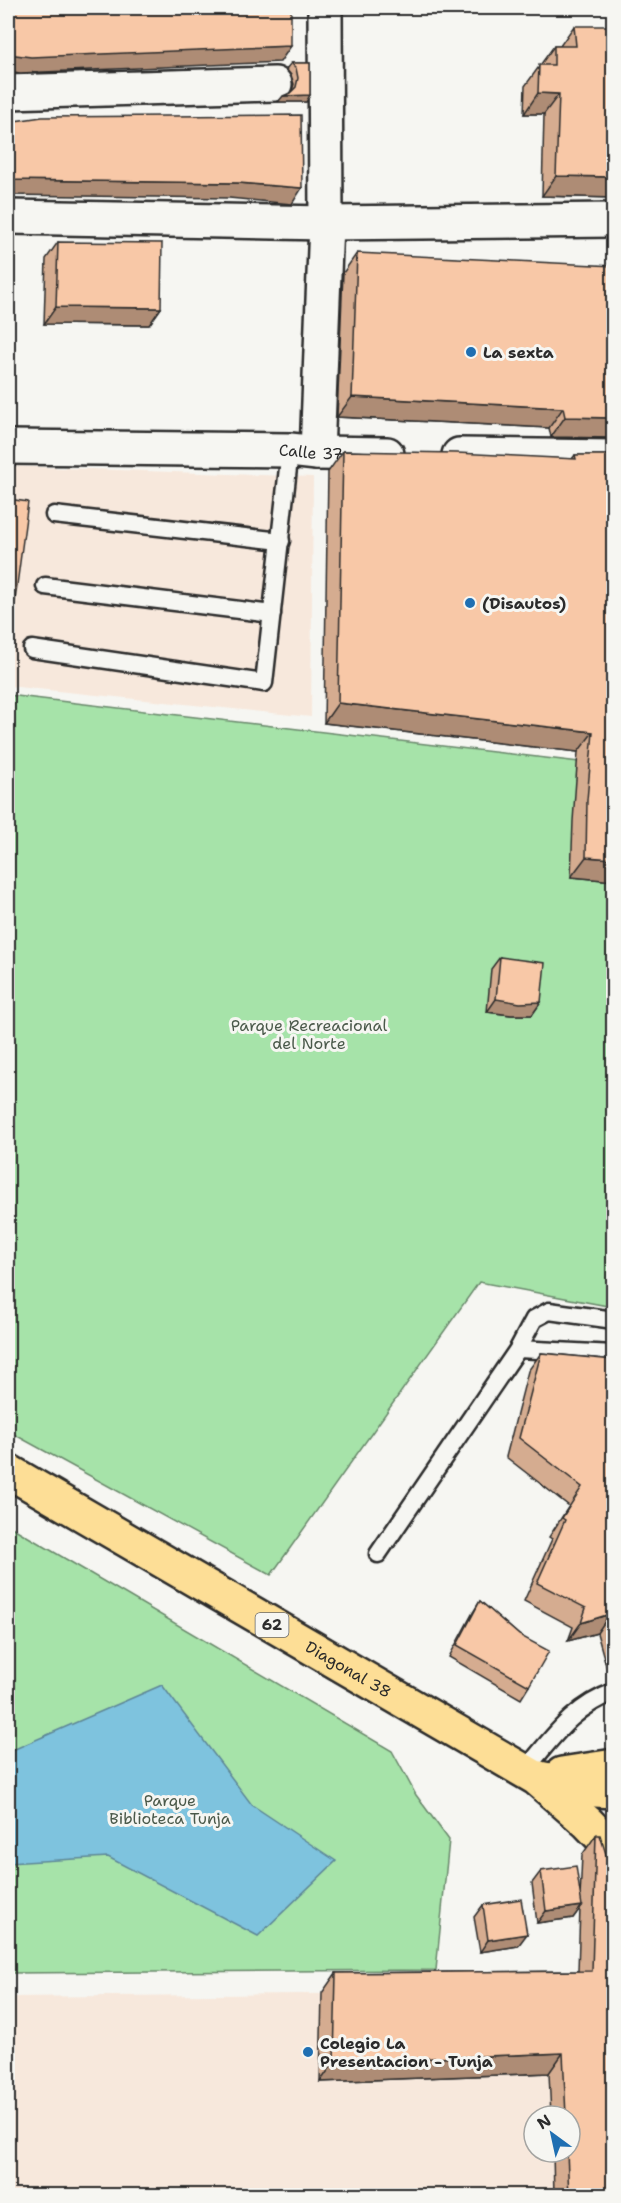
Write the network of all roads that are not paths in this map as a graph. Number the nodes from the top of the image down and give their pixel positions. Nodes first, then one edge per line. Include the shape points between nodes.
1 (325, 8) edge
2 (302, 83) junction
3 (8, 92) edge
4 (8, 217) edge
5 (614, 220) edge
6 (326, 223) junction
7 (8, 447) edge
8 (303, 451) junction
9 (614, 457) edge
10 (54, 515) dead end
11 (281, 541) junction
12 (45, 586) dead end
13 (272, 614) junction
14 (32, 650) dead end
15 (614, 1320) edge
16 (518, 1348) junction
17 (614, 1354) edge
18 (8, 1471) edge
19 (378, 1554) dead end
20 (614, 1692) edge
21 (614, 1766) edge
22 (530, 1774) junction
23 (614, 1791) edge
24 (614, 1850) edge

1 - 2 street
2 - 3 street
2 - 6 street
4 - 6 street
5 - 6 street
6 - 8 street
7 - 8 street, Calle 37
8 - 9 street, Calle 37
8 - 11 lane
10 - 11 lane
11 - 13 lane
12 - 13 lane
13 - 14 lane via 264,683
15 - 16 lane via 549,1311 534,1319
16 - 17 lane
16 - 19 lane
18 - 22 main road, Diagonal 38 / 62
20 - 22 lane via 594,1699 570,1718
21 - 22 main road
22 - 23 main road, Diagonal 38 / 62
22 - 24 main road, Diagonal 38 / 62

